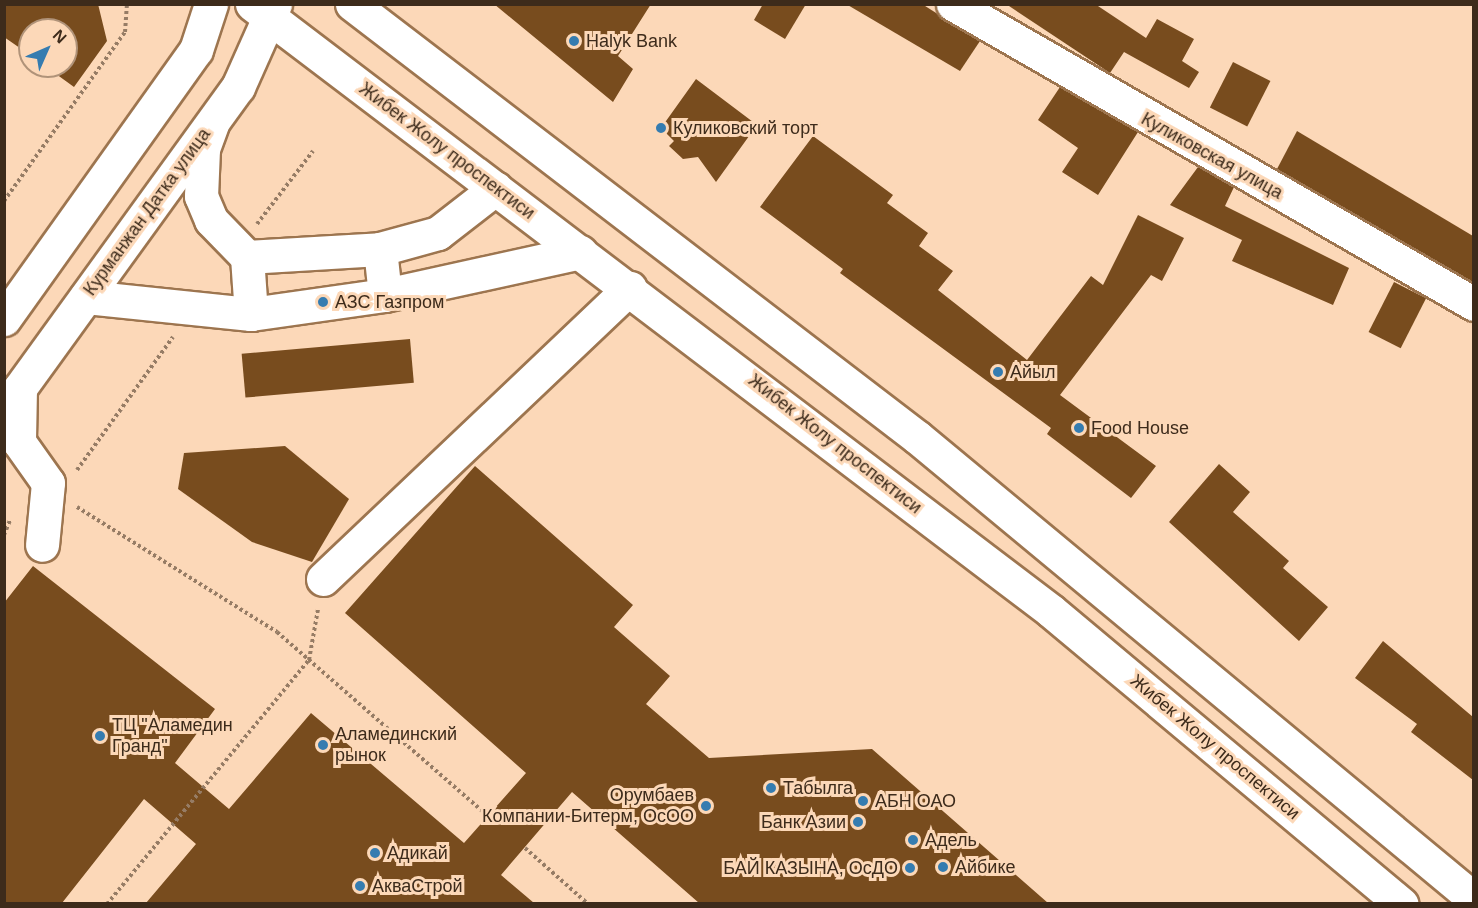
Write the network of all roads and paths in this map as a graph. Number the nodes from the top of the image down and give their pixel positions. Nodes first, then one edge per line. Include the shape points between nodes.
1 (127, 4) edge
2 (211, 4) edge
3 (352, 4) edge
4 (953, 4) edge
5 (265, 8) edge
6 (212, 122) junction
7 (313, 151) dead end
8 (496, 188) junction
9 (4, 201) edge
10 (380, 249) junction
11 (580, 252) junction
12 (243, 253) junction
13 (630, 288) junction
14 (385, 295) junction
15 (86, 297) junction
16 (1473, 304) edge
17 (251, 314) junction
18 (4, 319) edge
19 (176, 333) dead end
20 (12, 399) edge
21 (74, 475) dead end
22 (68, 502) dead end
23 (42, 545) dead end
24 (323, 579) joint
25 (309, 660) junction
26 (488, 816) dead end
27 (525, 848) dead end
28 (1473, 899) edge
29 (106, 903) edge
30 (588, 903) edge
31 (1402, 903) edge

1 - 9 path via 125,32
2 - 18 main road via 196,50
3 - 28 main road via 917,437
4 - 16 main road, Куликовская улица
5 - 6 main road, Курманжан Датка улица via 238,87
5 - 8 main road, Жибек Жолу проспектиси
6 - 12 main road via 203,149 201,196 211,220
6 - 15 main road, Курманжан Датка улица
7 - 12 path
8 - 10 main road via 438,233
8 - 11 main road, Жибек Жолу проспектиси
10 - 12 main road
10 - 14 main road
11 - 13 main road, Жибек Жолу проспектиси
11 - 14 main road
12 - 17 main road
13 - 24 main road
13 - 31 main road, Жибек Жолу проспектиси via 1051,611
14 - 17 main road
15 - 17 main road
15 - 20 main road, Курманжан Датка улица
19 - 21 path
20 - 23 main road via 20,441 48,483
22 - 25 path via 277,632
24 - 25 path
25 - 26 path
25 - 29 path
27 - 30 path

